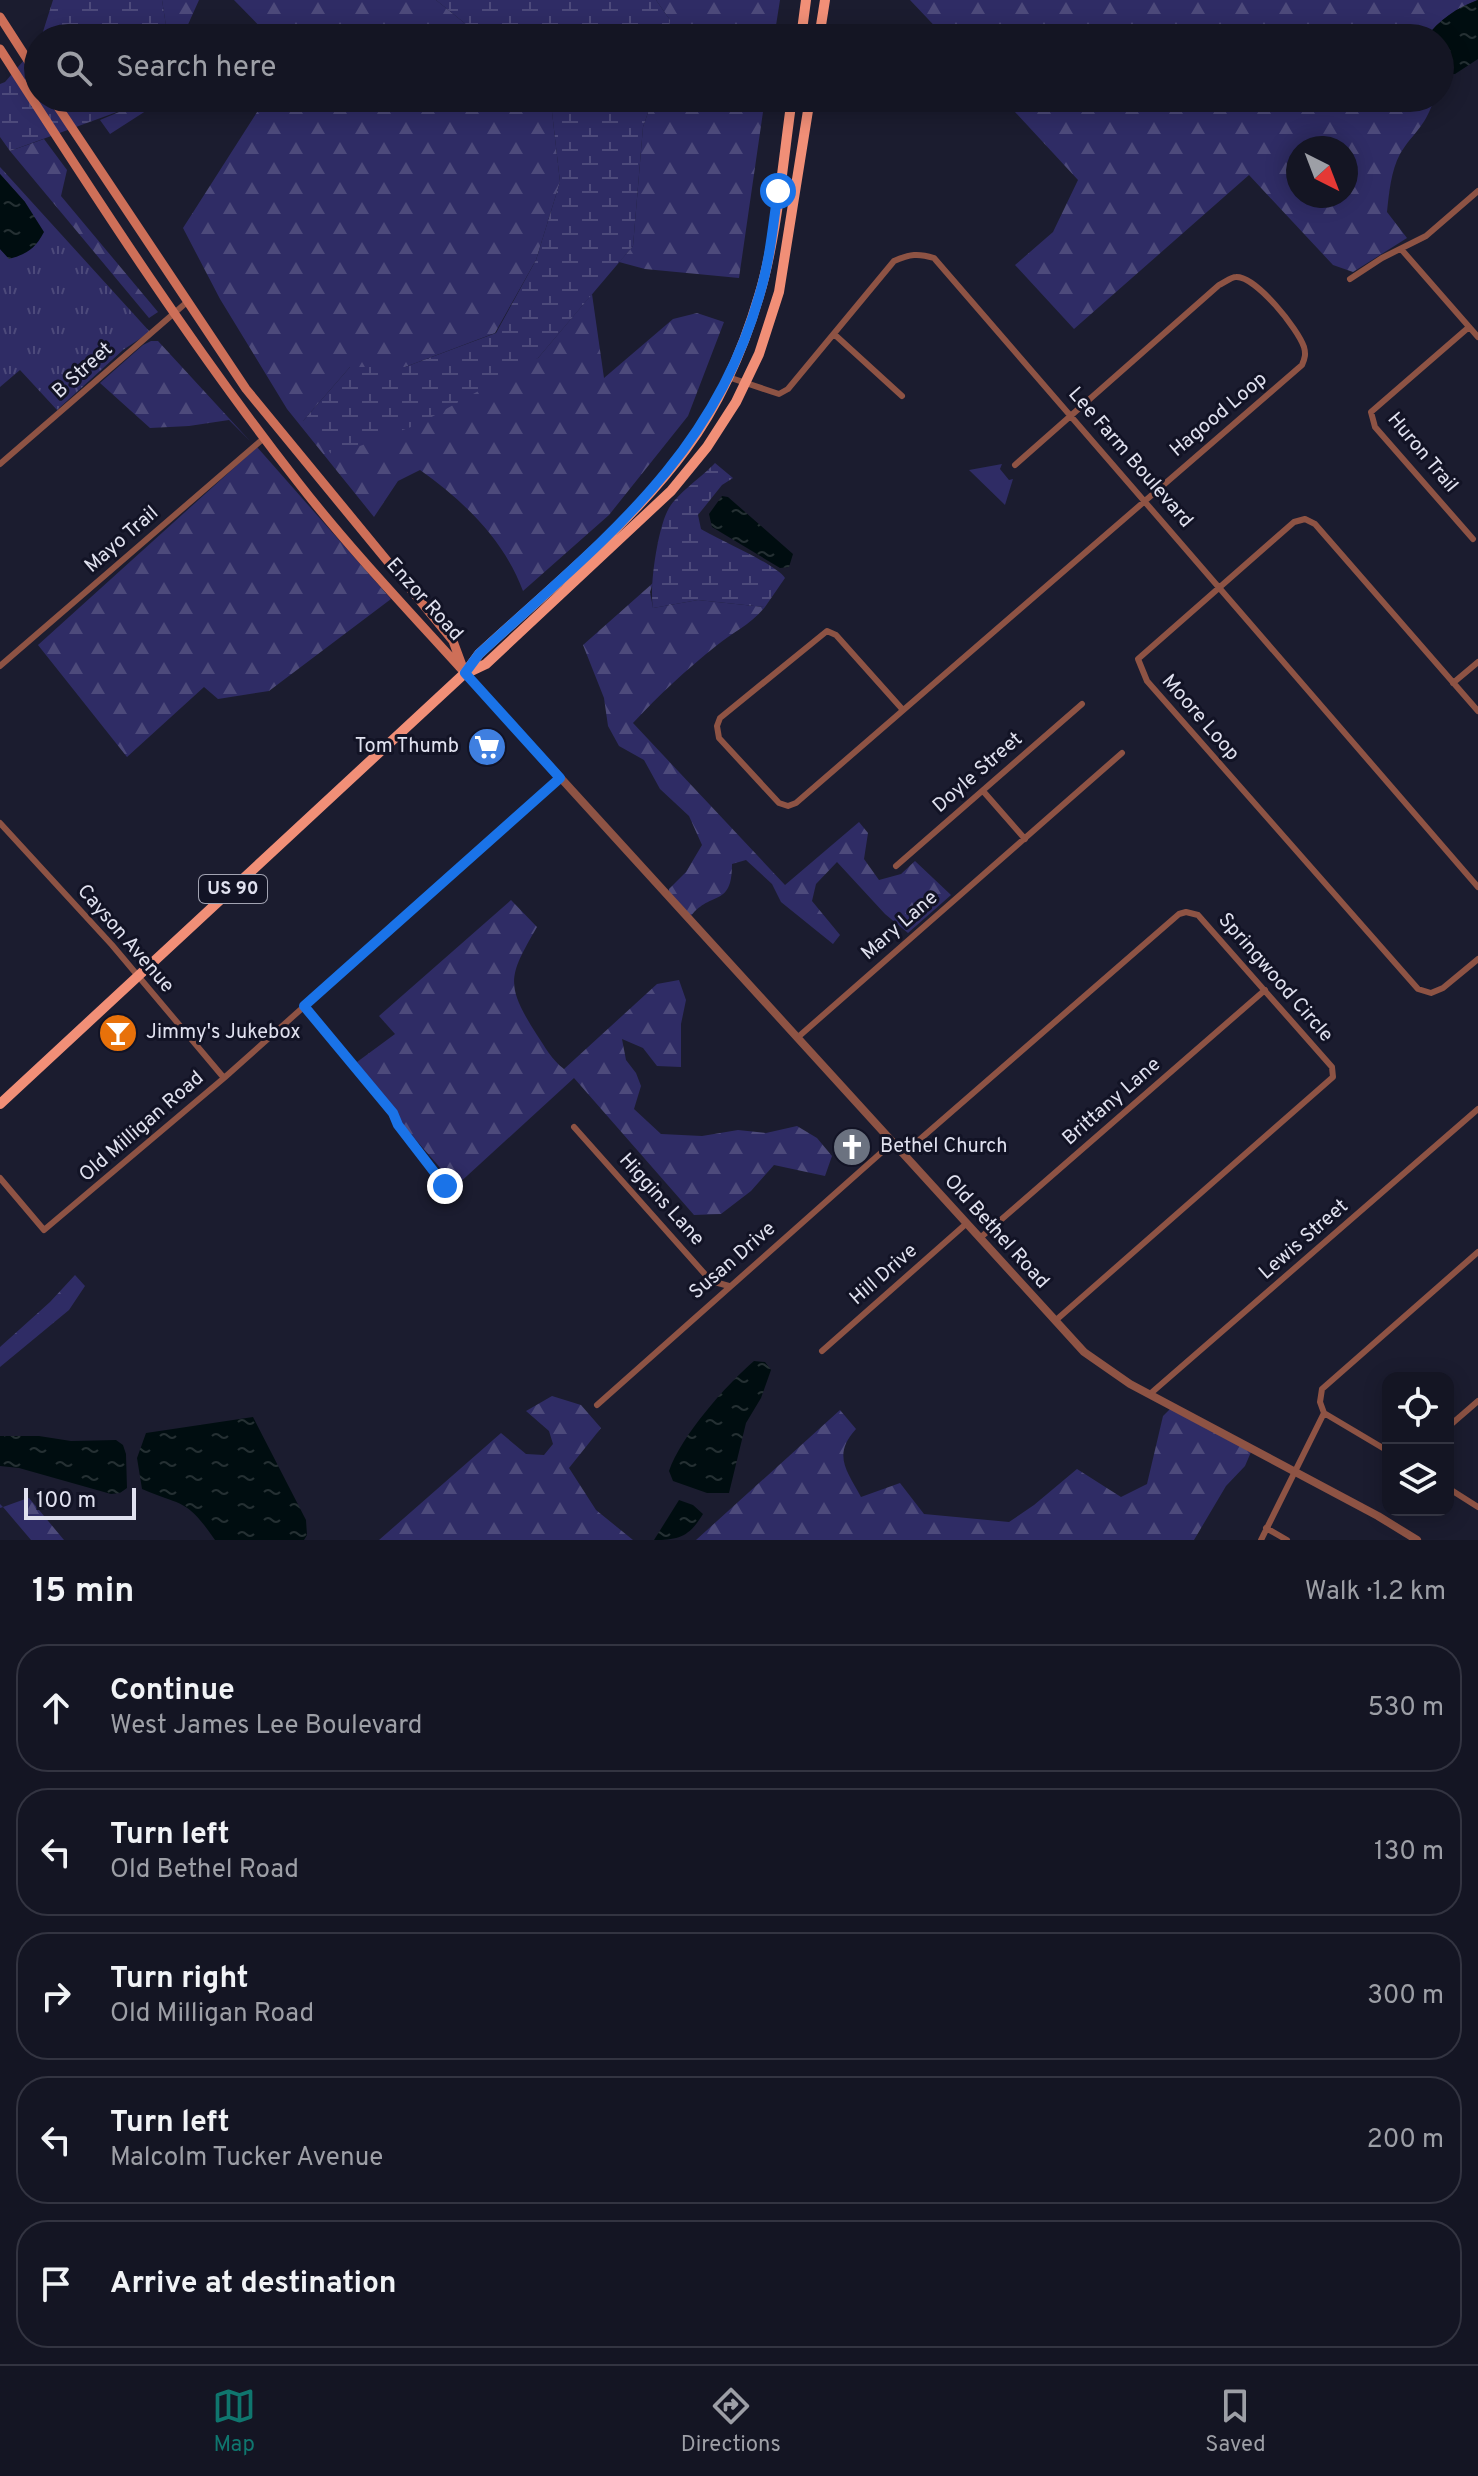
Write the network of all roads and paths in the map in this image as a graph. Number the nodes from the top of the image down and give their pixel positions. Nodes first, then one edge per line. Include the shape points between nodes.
1 (806, 0) edge
2 (825, 0) edge
3 (0, 17) edge
4 (803, 24) edge
5 (821, 24) edge
6 (0, 49) edge
7 (24, 54) edge
8 (24, 86) edge
9 (41, 112) edge
10 (61, 112) edge
11 (790, 112) edge
12 (808, 112) edge
13 (778, 191) junction
14 (1478, 191) edge
15 (796, 194) junction
16 (1401, 249) junction
17 (1350, 279) dead end
18 (187, 302) junction
19 (173, 314) junction
20 (1469, 327) junction
21 (834, 334) junction
22 (1478, 337) edge
23 (728, 377) junction
24 (745, 384) junction
25 (902, 396) dead end
26 (1071, 415) junction
27 (264, 438) junction
28 (0, 464) edge
29 (1015, 465) dead end
30 (1144, 500) junction
31 (1473, 539) dead end
32 (1220, 587) junction
33 (1478, 662) edge
34 (0, 666) edge
35 (465, 673) junction
36 (1453, 683) junction
37 (1082, 704) dead end
38 (903, 710) junction
39 (1478, 711) edge
40 (1122, 753) dead end
41 (560, 778) junction
42 (983, 791) junction
43 (0, 823) edge
44 (1025, 839) junction
45 (896, 866) dead end
46 (1478, 887) edge
47 (1478, 959) edge
48 (138, 976) junction
49 (1265, 990) junction
50 (304, 1006) junction
51 (797, 1038) junction
52 (224, 1078) junction
53 (0, 1104) edge
54 (1478, 1109) edge
55 (574, 1127) dead end
56 (892, 1143) junction
57 (903, 1154) junction
58 (0, 1178) edge
59 (445, 1186) dead end
60 (967, 1223) junction
61 (980, 1238) junction
62 (1478, 1252) edge
63 (729, 1286) junction
64 (1055, 1321) junction
65 (822, 1351) dead end
66 (1150, 1394) junction
67 (1478, 1401) edge
68 (597, 1405) dead end
69 (1324, 1413) junction
70 (1454, 1422) edge
71 (1382, 1447) edge
72 (1296, 1471) junction
73 (1454, 1492) edge
74 (1478, 1507) edge
75 (1266, 1528) junction
76 (1261, 1540) edge
77 (1287, 1540) edge
78 (1417, 1540) edge

1 - 4 main road
2 - 5 main road
3 - 7 main road
6 - 8 main road, Enzor Road
9 - 19 main road, Enzor Road
10 - 18 main road, Enzor Road
11 - 13 main road, US 90
12 - 15 main road, US 90
13 - 15 street
13 - 23 main road, US 90 via 760,294
14 - 16 street via 1426,236
15 - 24 main road, US 90 via 779,292
16 - 17 street
16 - 20 street
18 - 19 street, B Street
18 - 35 main road, Enzor Road via 246,389 453,641
19 - 27 main road, Enzor Road
19 - 28 street, B Street
20 - 22 street
20 - 31 street, Huron Trail via 1371,412 1375,427
21 - 24 street, Lee Farm Boulevard via 788,389 779,394
21 - 25 street
21 - 26 street, Lee Farm Boulevard via 894,261 908,254 934,258
23 - 24 street, Lee Farm Boulevard
23 - 35 main road, US 90 via 688,446 656,486
24 - 35 main road, US 90 via 707,447 671,491 486,664
26 - 29 street
26 - 30 street, Lee Farm Boulevard
26 - 30 street, Hagood Loop via 1219,285 1235,277 1250,280 1264,292 1303,344 1302,365
27 - 34 street, Mayo Trail
27 - 35 main road, Enzor Road
30 - 32 street, Lee Farm Boulevard
30 - 38 street, Hagood Loop
32 - 36 street, Moore Loop via 1294,522 1305,519 1315,524
32 - 46 street, Lee Farm Boulevard
32 - 47 street, Moore Loop via 1138,659 1147,681 1418,989 1431,993 1443,988
33 - 36 street
35 - 41 street, Old Bethel Road
35 - 48 main road, US 90
36 - 39 street, Moore Loop
37 - 42 street, Doyle Street
38 - 38 street, Hagood Loop via 788,806 779,803 719,738 717,726 720,718 827,631
40 - 44 street, Mary Lane
41 - 50 street, Old Milligan Road
41 - 51 street, Old Bethel Road
42 - 44 street
42 - 45 street, Doyle Street
43 - 48 street, Cayson Avenue
44 - 51 street, Mary Lane
48 - 52 street, Cayson Avenue
48 - 53 main road, US 90
49 - 57 street, Springwood Circle via 1198,915 1179,914
49 - 61 street, Brittany Lane
49 - 64 street, Springwood Circle via 1332,1067 1331,1082
50 - 52 street, Old Milligan Road
50 - 59 street via 393,1113
51 - 56 street, Old Bethel Road
52 - 58 street, Old Milligan Road via 44,1230
54 - 66 street, Lewis Street
55 - 63 street, Higgins Lane via 711,1281
56 - 57 street, Old Bethel Road
56 - 63 street, Susan Drive
57 - 60 street, Old Bethel Road
60 - 61 street, Old Bethel Road
60 - 65 street, Hill Drive
61 - 64 street, Old Bethel Road
62 - 69 street via 1322,1389
63 - 68 street, Susan Drive
64 - 66 street, Old Bethel Road via 1099,1365
66 - 72 street, Old Bethel Road
67 - 70 street
69 - 71 street
69 - 72 street
72 - 75 street
72 - 78 street, Old Bethel Road
73 - 74 street
75 - 76 street
75 - 77 street

